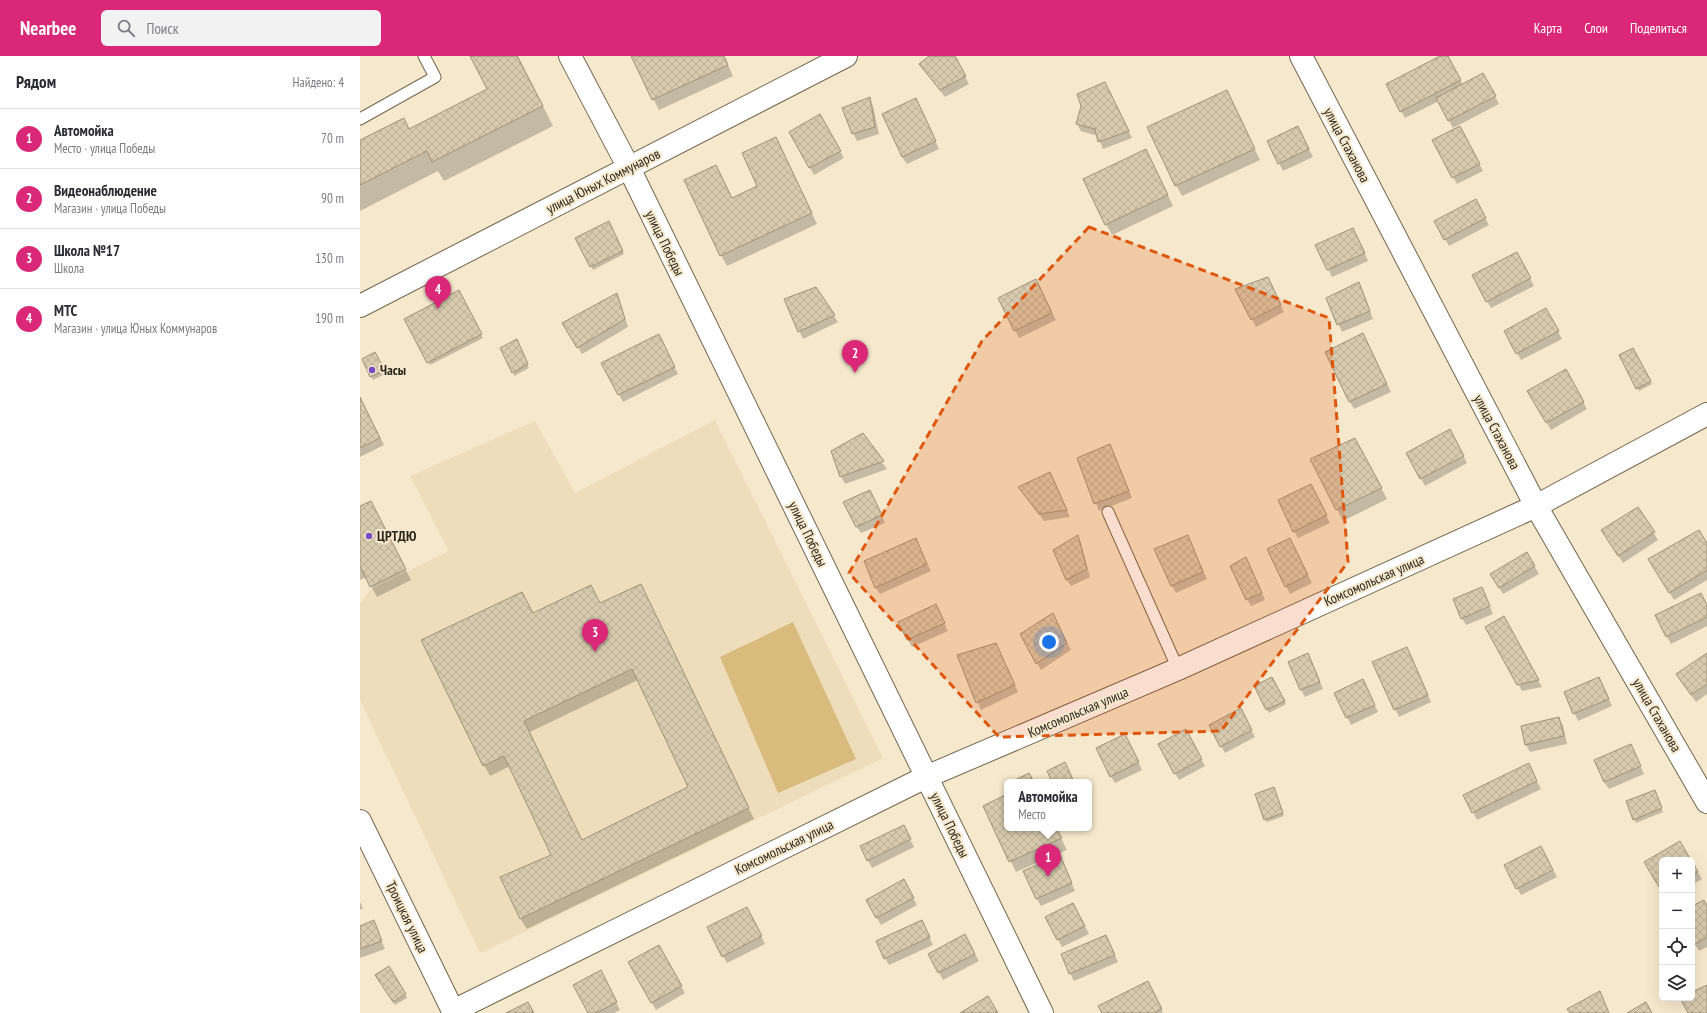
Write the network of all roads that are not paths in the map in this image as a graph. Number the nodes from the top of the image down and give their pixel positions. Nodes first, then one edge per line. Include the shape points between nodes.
1 (424, 56) edge
2 (570, 56) edge
3 (846, 56) edge
4 (1301, 56) edge
5 (360, 119) edge
6 (629, 168) junction
7 (360, 306) edge
8 (1707, 414) edge
9 (1536, 506) junction
10 (1108, 512) dead end
11 (1178, 668) junction
12 (926, 777) junction
13 (1707, 802) edge
14 (360, 821) edge
15 (453, 1012) edge
16 (1042, 1013) edge

1 - 5 lane via 435,77
2 - 6 street, улица Победы
3 - 6 street, улица Юных Коммунаров
4 - 9 street, улица Стаханова
6 - 7 street, улица Юных Коммунаров
6 - 12 street, улица Победы
8 - 9 street, Комсомольская улица
9 - 11 street, Комсомольская улица
9 - 13 street, улица Стаханова
10 - 11 lane
11 - 12 street, Комсомольская улица
12 - 15 street, Комсомольская улица
12 - 16 street, улица Победы
14 - 15 street, Троицкая улица

